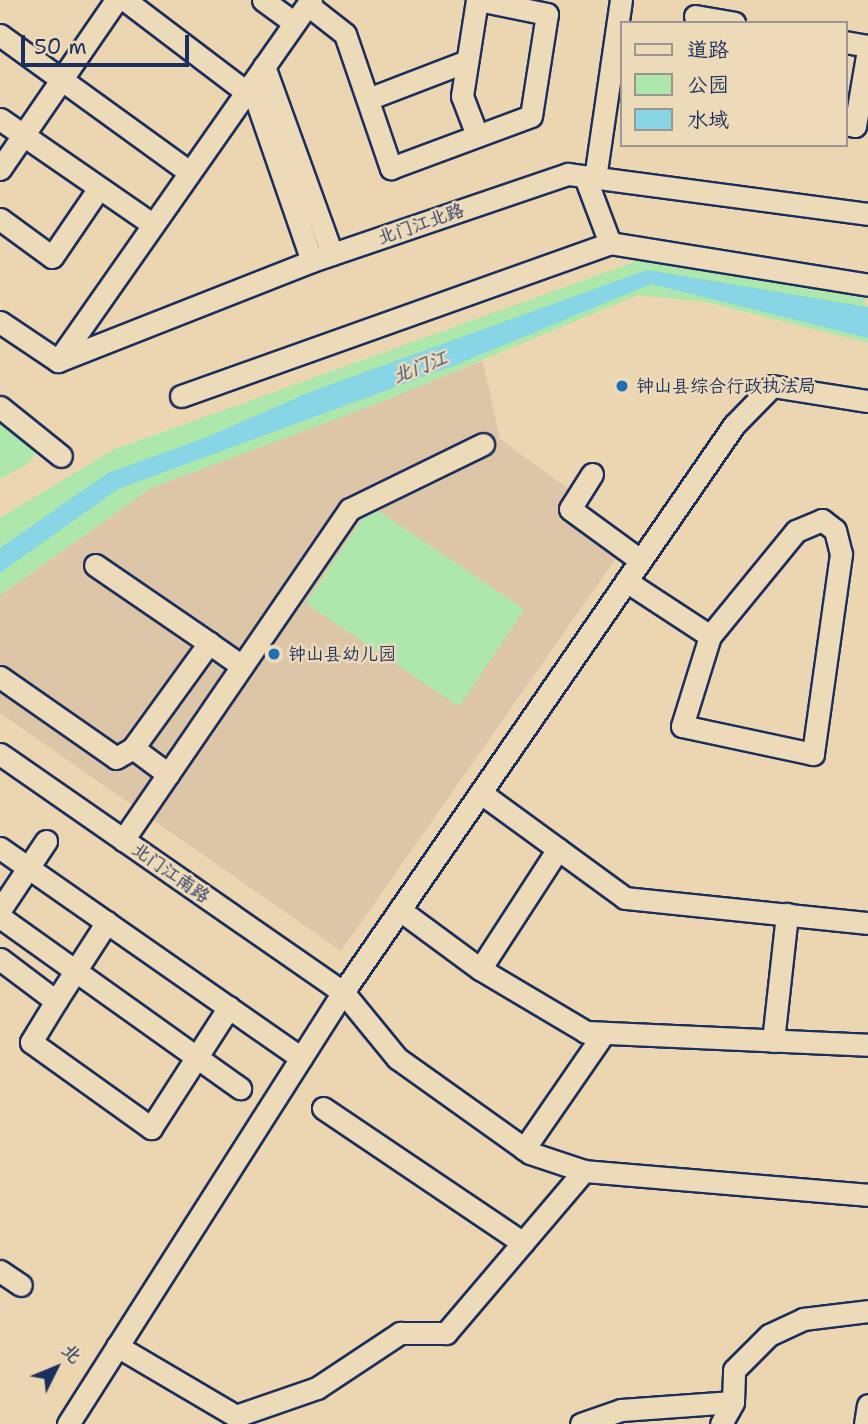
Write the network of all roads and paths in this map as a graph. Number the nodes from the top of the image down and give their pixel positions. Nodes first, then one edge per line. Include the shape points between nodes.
1 (116, 0) edge
2 (125, 0) edge
3 (263, 0) edge
4 (478, 0) edge
5 (621, 0) edge
6 (309, 2) edge
7 (696, 13) edge
8 (726, 21) edge
9 (295, 23) junction
10 (0, 35) edge
11 (847, 43) edge
12 (868, 48) edge
13 (467, 61) junction
14 (264, 66) junction
15 (61, 80) junction
16 (248, 89) junction
17 (368, 99) junction
18 (0, 119) edge
19 (847, 124) edge
20 (23, 135) junction
21 (477, 135) junction
22 (0, 169) edge
23 (189, 172) junction
24 (590, 177) junction
25 (99, 188) junction
26 (868, 214) edge
27 (0, 219) edge
28 (152, 224) junction
29 (610, 243) junction
30 (322, 257) junction
31 (868, 285) edge
32 (0, 322) edge
33 (58, 361) junction
34 (181, 396) dead end
35 (868, 401) edge
36 (0, 407) edge
37 (483, 444) dead end
38 (61, 456) dead end
39 (592, 474) dead end
40 (640, 560) junction
41 (95, 565) dead end
42 (626, 581) junction
43 (710, 636) junction
44 (209, 643) junction
45 (242, 666) junction
46 (0, 677) edge
47 (133, 748) junction
48 (0, 754) edge
49 (168, 774) junction
50 (481, 793) junction
51 (123, 840) junction
52 (46, 841) dead end
53 (0, 848) edge
54 (558, 849) junction
55 (29, 868) junction
56 (400, 910) junction
57 (0, 911) edge
58 (787, 915) junction
59 (0, 917) edge
60 (107, 922) junction
61 (868, 923) edge
62 (0, 959) edge
63 (480, 969) junction
64 (76, 971) junction
65 (343, 992) junction
66 (56, 1001) junction
67 (229, 1007) junction
68 (604, 1033) junction
69 (772, 1041) junction
70 (868, 1045) edge
71 (196, 1057) junction
72 (301, 1058) junction
73 (240, 1088) dead end
74 (323, 1108) dead end
75 (524, 1149) junction
76 (584, 1171) junction
77 (868, 1195) edge
78 (523, 1244) junction
79 (0, 1271) edge
80 (21, 1285) dead end
81 (868, 1311) edge
82 (117, 1346) junction
83 (733, 1402) junction
84 (868, 1405) edge
85 (68, 1424) edge
86 (581, 1424) edge
87 (721, 1424) edge
88 (865, 1424) edge

1 - 15 street
2 - 16 street
3 - 9 street
4 - 13 street
4 - 21 street via 547,14 531,116
5 - 24 street
6 - 9 street
6 - 17 street via 345,34
7 - 8 street
9 - 14 street
10 - 15 street
11 - 12 street
12 - 19 street via 855,126
13 - 17 street
13 - 21 street via 462,96
14 - 16 street
14 - 30 street
15 - 20 street
15 - 23 street
16 - 23 street
16 - 30 street
17 - 21 street via 391,168
18 - 20 street
20 - 22 street
20 - 25 street
23 - 28 street
24 - 26 street, 北门江北路
24 - 29 street
24 - 30 street, 北门江北路 via 568,174
25 - 27 street via 52,257
25 - 28 street
28 - 33 street
29 - 31 street
29 - 34 street
30 - 33 street, 北门江北路
32 - 33 street
35 - 40 street via 772,386 734,425
36 - 38 street
37 - 45 street via 350,509
39 - 40 street via 570,509
40 - 42 street
41 - 44 street
42 - 43 street
42 - 50 street
43 - 43 street via 796,531 822,520 835,530 841,554 813,754 682,726
44 - 45 street
44 - 47 street
45 - 49 street
46 - 47 street via 116,758
47 - 49 street
48 - 51 street, 北门江南路
49 - 51 street
50 - 54 street
50 - 56 street
51 - 65 street, 北门江南路
52 - 55 street
53 - 55 street
54 - 58 street via 625,898
54 - 63 street
55 - 57 street
55 - 60 street
56 - 63 street
56 - 65 street
58 - 61 street
58 - 69 street
59 - 64 street
60 - 64 street
60 - 67 street
62 - 66 street
63 - 68 street via 586,1032
64 - 66 street
64 - 71 street
65 - 72 street
65 - 75 street, 北门江南路 via 397,1058
66 - 71 street via 32,1042 150,1128
67 - 71 street
67 - 72 street
68 - 69 street
68 - 75 street
69 - 70 street
71 - 73 street
72 - 82 street
74 - 78 street
75 - 76 street, 北门江南路
76 - 77 street, 北门江南路
76 - 78 street
78 - 82 street via 446,1334 400,1333 317,1388 236,1416
79 - 80 street
81 - 83 street via 803,1319 769,1335 734,1370
82 - 85 street
83 - 86 street via 621,1410
83 - 87 street
84 - 88 street

